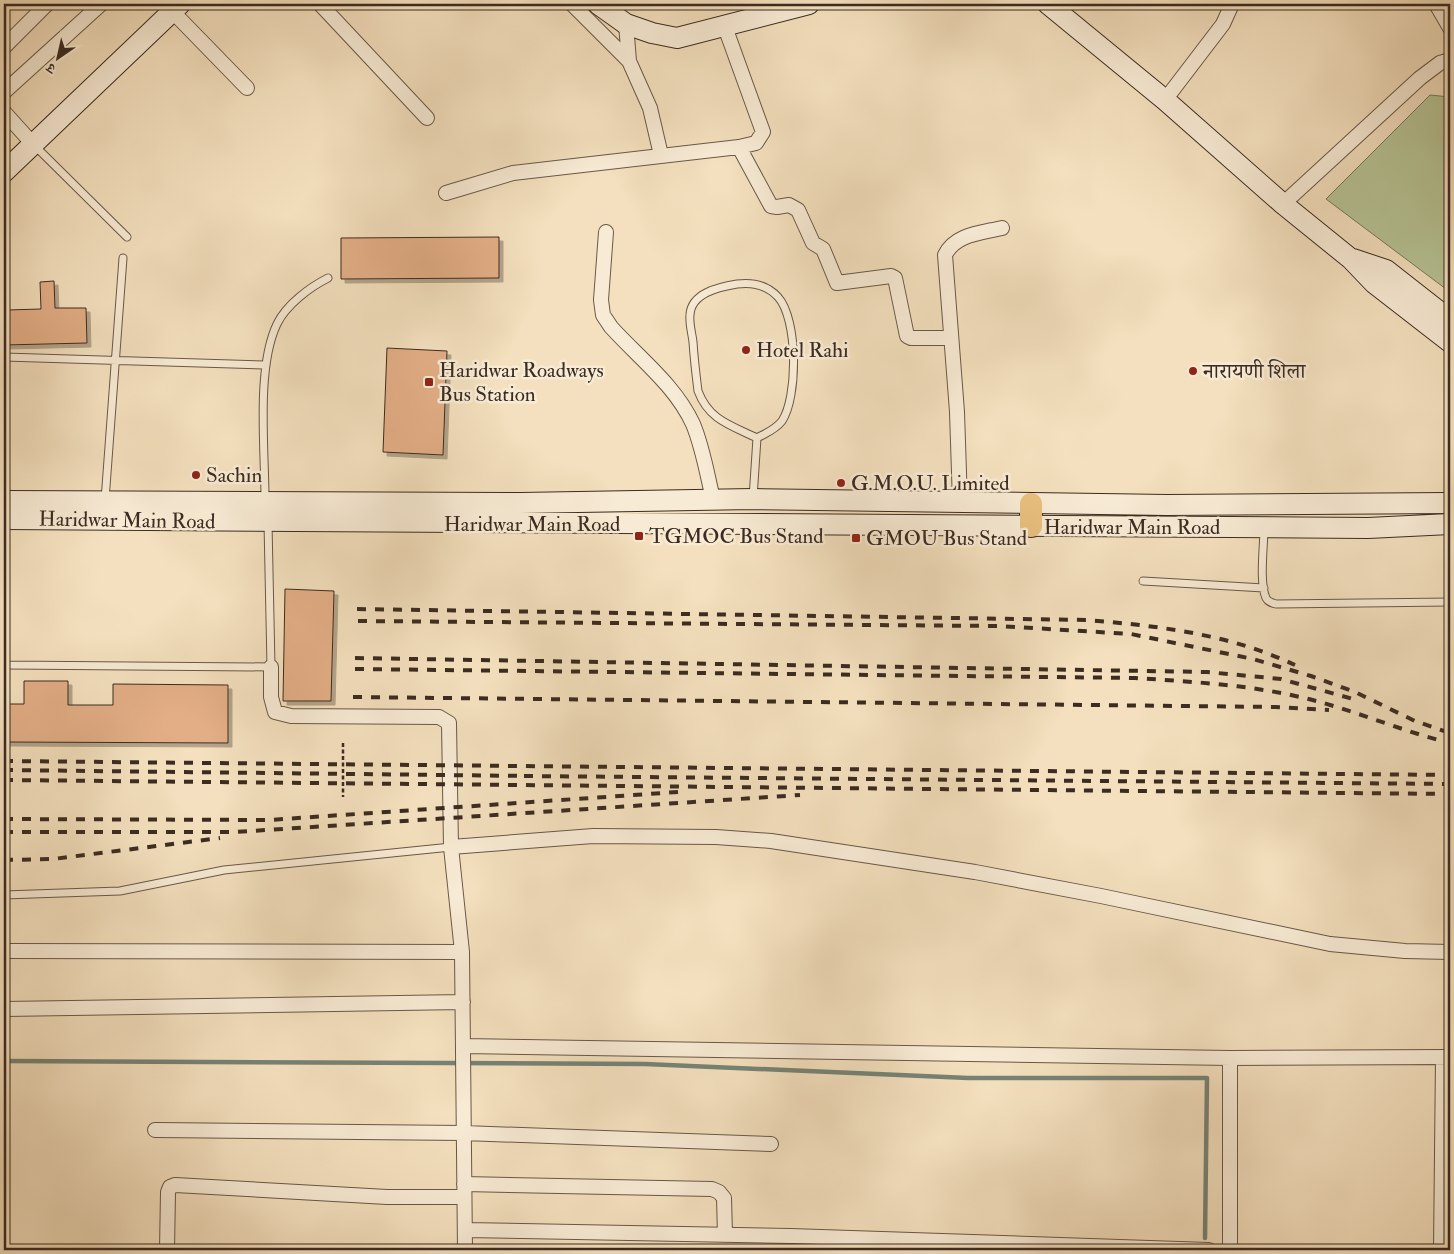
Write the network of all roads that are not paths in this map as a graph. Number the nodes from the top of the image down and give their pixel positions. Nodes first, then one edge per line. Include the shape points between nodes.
1 (47, 4) edge
2 (101, 4) edge
3 (320, 4) edge
4 (572, 4) edge
5 (598, 4) edge
6 (809, 4) edge
7 (1048, 4) edge
8 (1232, 4) edge
9 (1436, 4) edge
10 (176, 8) edge
11 (626, 24) junction
12 (725, 26) junction
13 (1450, 28) edge
14 (4, 48) edge
15 (1450, 60) edge
16 (629, 61) junction
17 (247, 88) dead end
18 (4, 92) edge
19 (1165, 100) junction
20 (4, 112) edge
21 (427, 118) dead end
22 (32, 143) junction
23 (740, 148) junction
24 (661, 155) junction
25 (4, 172) edge
26 (446, 193) dead end
27 (1283, 204) junction
28 (1002, 228) dead end
29 (606, 232) dead end
30 (127, 237) dead end
31 (123, 258) dead end
32 (1352, 259) junction
33 (328, 278) dead end
34 (1450, 320) edge
35 (951, 338) junction
36 (1450, 342) edge
37 (4, 358) edge
38 (116, 359) junction
39 (265, 365) junction
40 (756, 438) junction
41 (713, 499) junction
42 (753, 499) junction
43 (4, 501) edge
44 (265, 502) junction
45 (339, 502) junction
46 (1450, 502) edge
47 (960, 503) junction
48 (1031, 504) junction
49 (104, 511) junction
50 (4, 519) edge
51 (268, 522) junction
52 (339, 522) junction
53 (1450, 524) edge
54 (1031, 526) junction
55 (1264, 528) junction
56 (1143, 581) dead end
57 (1264, 588) junction
58 (1450, 602) edge
59 (4, 662) edge
60 (270, 667) junction
61 (451, 847) junction
62 (4, 895) edge
63 (4, 951) edge
64 (462, 952) junction
65 (1450, 952) edge
66 (463, 1002) junction
67 (4, 1009) edge
68 (463, 1057) junction
69 (1446, 1057) edge
70 (1230, 1058) junction
71 (155, 1130) dead end
72 (464, 1133) junction
73 (771, 1144) dead end
74 (464, 1191) junction
75 (465, 1230) junction
76 (725, 1235) junction
77 (916, 1245) edge
78 (167, 1250) edge
79 (465, 1250) edge
80 (1209, 1250) edge
81 (1230, 1250) edge
82 (1441, 1250) edge

1 - 14 street
2 - 18 street
3 - 21 street
4 - 16 street
5 - 11 main road
6 - 12 main road
7 - 19 main road
8 - 19 street via 1223,24
9 - 13 street
10 - 17 street
10 - 22 main road
11 - 12 main road via 652,34 677,38
11 - 16 street
12 - 23 street via 763,132 756,143
15 - 27 street via 1440,63 1420,78
16 - 24 street via 650,108
19 - 27 main road
20 - 22 street
22 - 25 main road
22 - 30 lane
23 - 24 street
23 - 35 street via 771,206 789,205 798,210 809,238 826,256 837,283 896,278 907,336
24 - 26 street via 513,173
27 - 32 main road
28 - 35 street via 958,240 950,245 945,255
29 - 41 street via 601,300 603,315 679,401 703,451
31 - 38 lane
32 - 34 main road via 1386,270
32 - 36 main road via 1374,283
33 - 39 lane via 315,284 278,322
35 - 47 street
37 - 38 lane
38 - 39 lane
38 - 49 lane
39 - 44 lane
40 - 40 lane via 772,431 782,421 793,391 791,324 786,309 778,296 752,282 721,287 703,294 694,302 690,314 698,391 703,403 723,422
40 - 42 lane
41 - 42 main road, Haridwar Main Road
41 - 45 main road, Haridwar Main Road
42 - 47 main road, Haridwar Main Road
43 - 49 main road, Haridwar Main Road
44 - 45 main road, Haridwar Main Road
44 - 49 main road, Haridwar Main Road
45 - 52 main road
46 - 48 main road, Haridwar Main Road
47 - 48 main road, Haridwar Main Road
48 - 54 main road
49 - 50 main road, Haridwar Main Road
49 - 51 main road, Haridwar Main Road
51 - 52 main road, Haridwar Main Road
51 - 60 lane
52 - 54 main road, Haridwar Main Road
53 - 55 main road, Haridwar Main Road
54 - 55 main road, Haridwar Main Road
55 - 57 lane
56 - 57 lane
57 - 58 lane via 1267,598 1276,604
59 - 60 lane via 6,666
60 - 61 street via 275,712 291,716 439,717 449,723
61 - 62 lane via 224,870 120,890
61 - 64 street
61 - 65 street via 593,836 716,837 770,842 966,870 1330,944
63 - 64 street
64 - 66 street
66 - 67 street
66 - 68 street
68 - 70 street
68 - 72 street
69 - 70 street
69 - 82 street
70 - 81 street
71 - 72 street
72 - 73 street
72 - 74 street
74 - 75 street
74 - 76 street via 712,1189 724,1198
74 - 78 street via 387,1197 175,1185 168,1192
75 - 76 street
75 - 79 street
76 - 77 street
77 - 80 street

